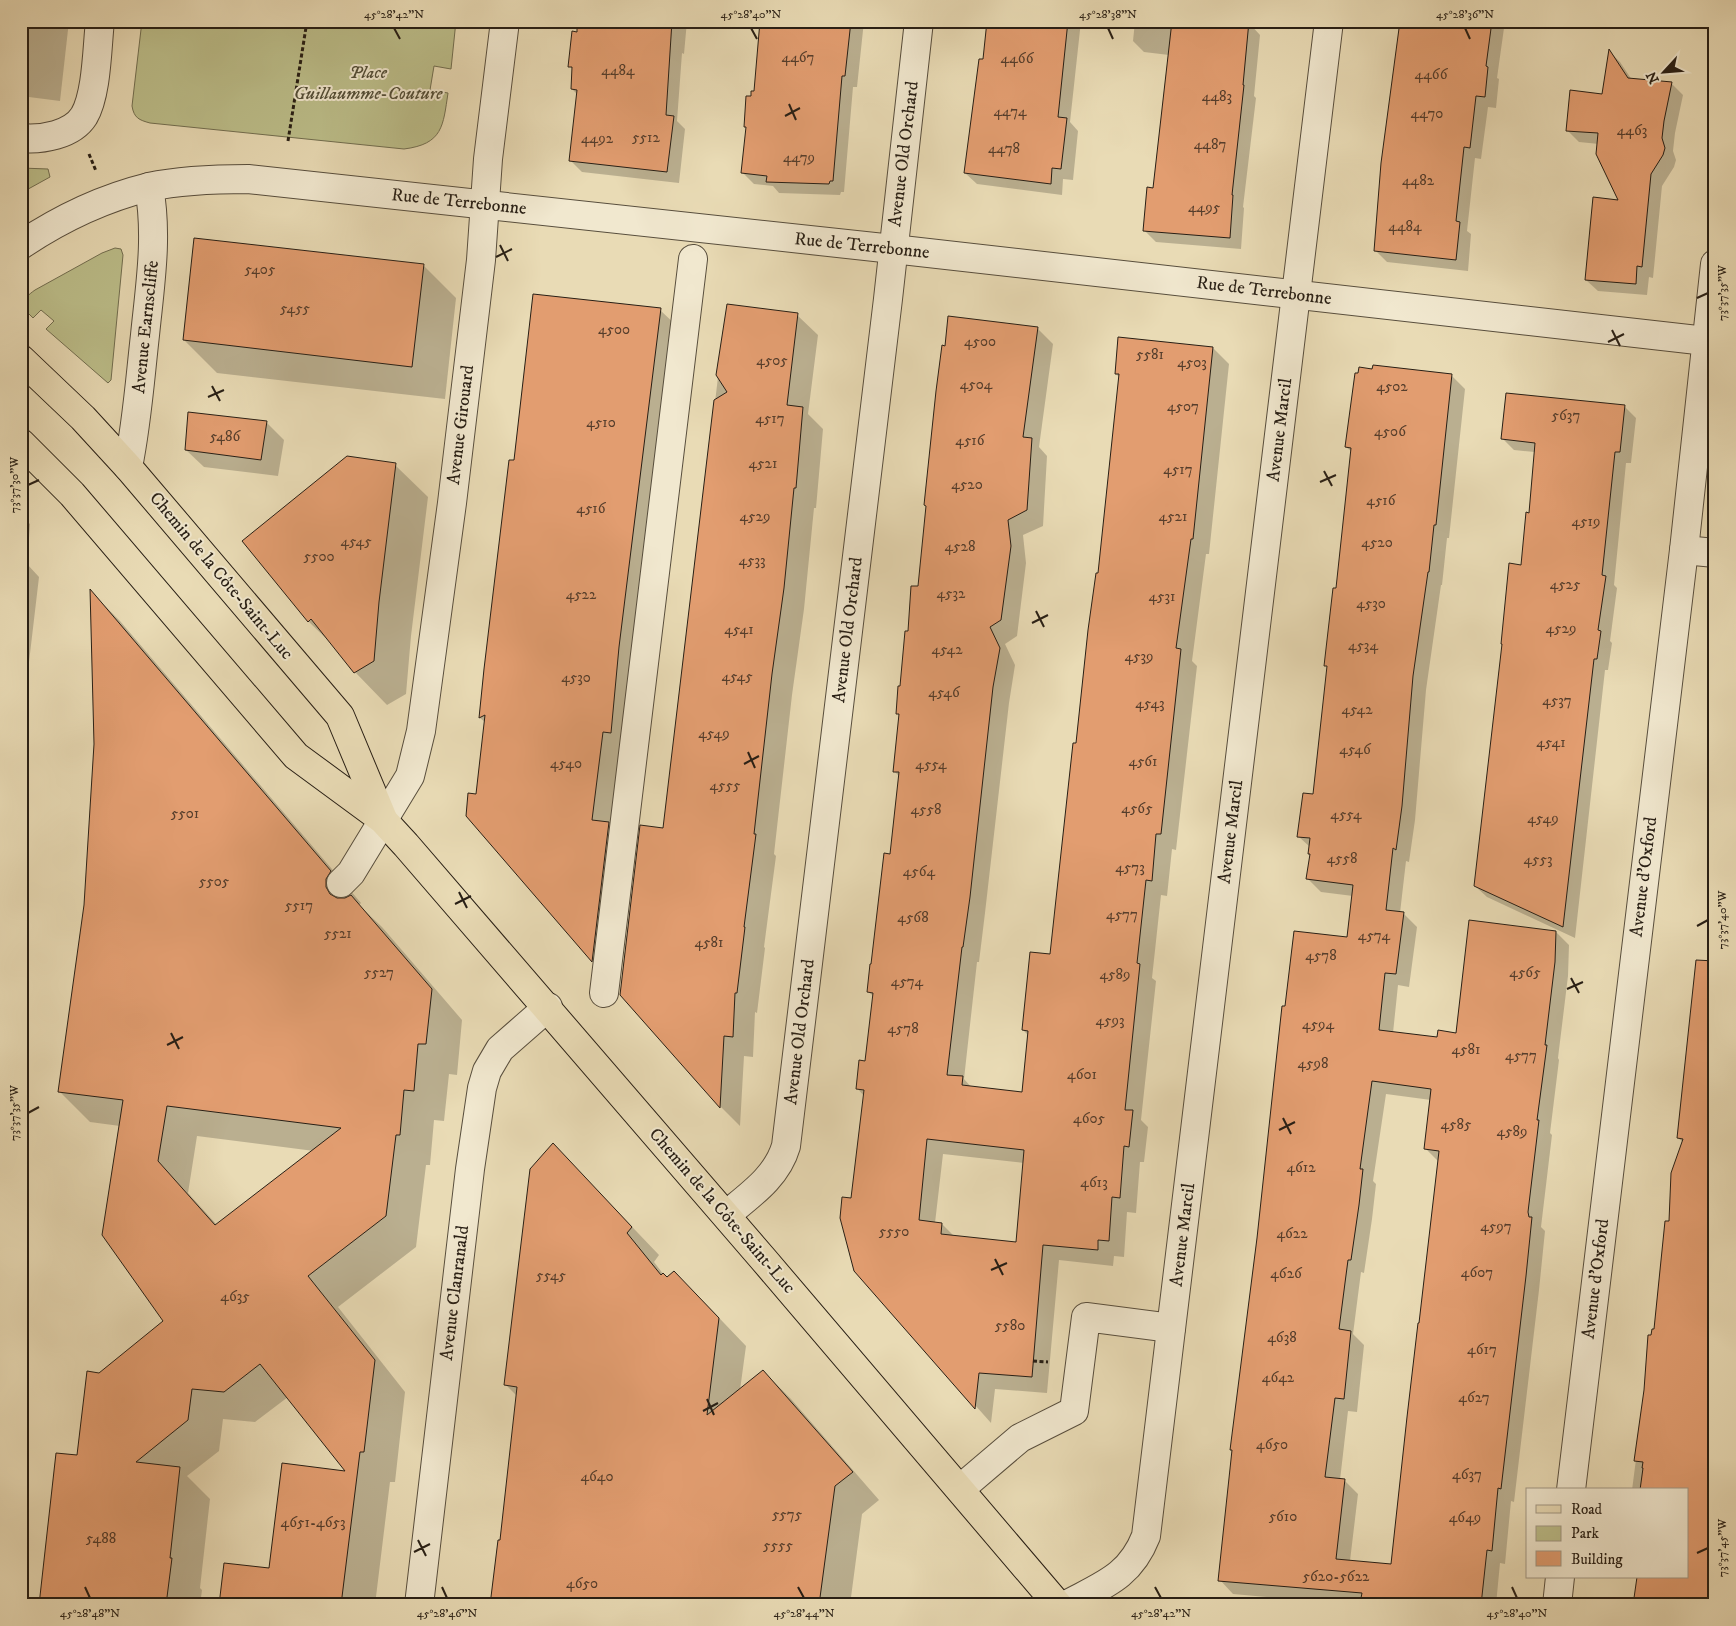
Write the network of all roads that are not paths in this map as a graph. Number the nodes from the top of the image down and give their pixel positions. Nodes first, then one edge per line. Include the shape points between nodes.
1 (100, 21) edge
2 (505, 21) edge
3 (919, 21) edge
4 (1329, 21) edge
5 (21, 138) edge
6 (150, 187) junction
7 (486, 205) junction
8 (21, 245) edge
9 (893, 249) junction
10 (693, 259) dead end
11 (1715, 264) edge
12 (1296, 294) junction
13 (1710, 342) edge
14 (21, 359) edge
15 (21, 443) edge
16 (128, 467) junction
17 (1684, 550) junction
18 (1715, 553) edge
19 (383, 820) junction
20 (341, 883) dead end
21 (604, 993) dead end
22 (548, 1008) junction
23 (726, 1215) junction
24 (1171, 1328) junction
25 (1571, 1488) edge
26 (960, 1489) junction
27 (1560, 1578) edge
28 (419, 1605) edge
29 (1058, 1605) edge
30 (1066, 1605) edge
31 (1557, 1605) edge

1 - 5 street via 93,91 83,117 56,136
2 - 7 street, Avenue Girouard via 488,159
3 - 9 street, Avenue Old Orchard
4 - 12 street, Avenue Marcil
6 - 7 street, Rue de Terrebonne via 248,179
6 - 8 street, Rue de Terrebonne via 76,214
6 - 16 street, Avenue Earnscliffe via 154,246 136,422
7 - 9 street, Rue de Terrebonne
7 - 19 street, Avenue Girouard via 422,730 410,776
9 - 12 street, Rue de Terrebonne
9 - 23 street, Avenue Old Orchard via 786,1146 783,1159 772,1174
10 - 21 street
11 - 13 street, Avenue d'Oxford
12 - 13 street, Rue de Terrebonne
12 - 24 street, Avenue Marcil
13 - 17 street, Avenue d'Oxford
14 - 16 main road, Chemin de la Côte-Saint-Luc via 83,418
15 - 19 main road, Chemin de la Côte-Saint-Luc via 72,494 296,756
16 - 19 main road, Chemin de la Côte-Saint-Luc via 340,716
17 - 18 street
17 - 25 street, Avenue d'Oxford
19 - 20 street, Avenue Girouard via 351,873
19 - 22 main road, Chemin de la Côte-Saint-Luc
22 - 23 main road, Chemin de la Côte-Saint-Luc
22 - 28 street, Avenue Clanranald via 500,1049 487,1071 480,1098
23 - 26 main road, Chemin de la Côte-Saint-Luc
24 - 26 street via 1086,1317 1074,1411 1020,1438
24 - 30 street, Avenue Marcil via 1146,1536 1121,1574
26 - 29 main road, Chemin de la Côte-Saint-Luc
27 - 31 street

